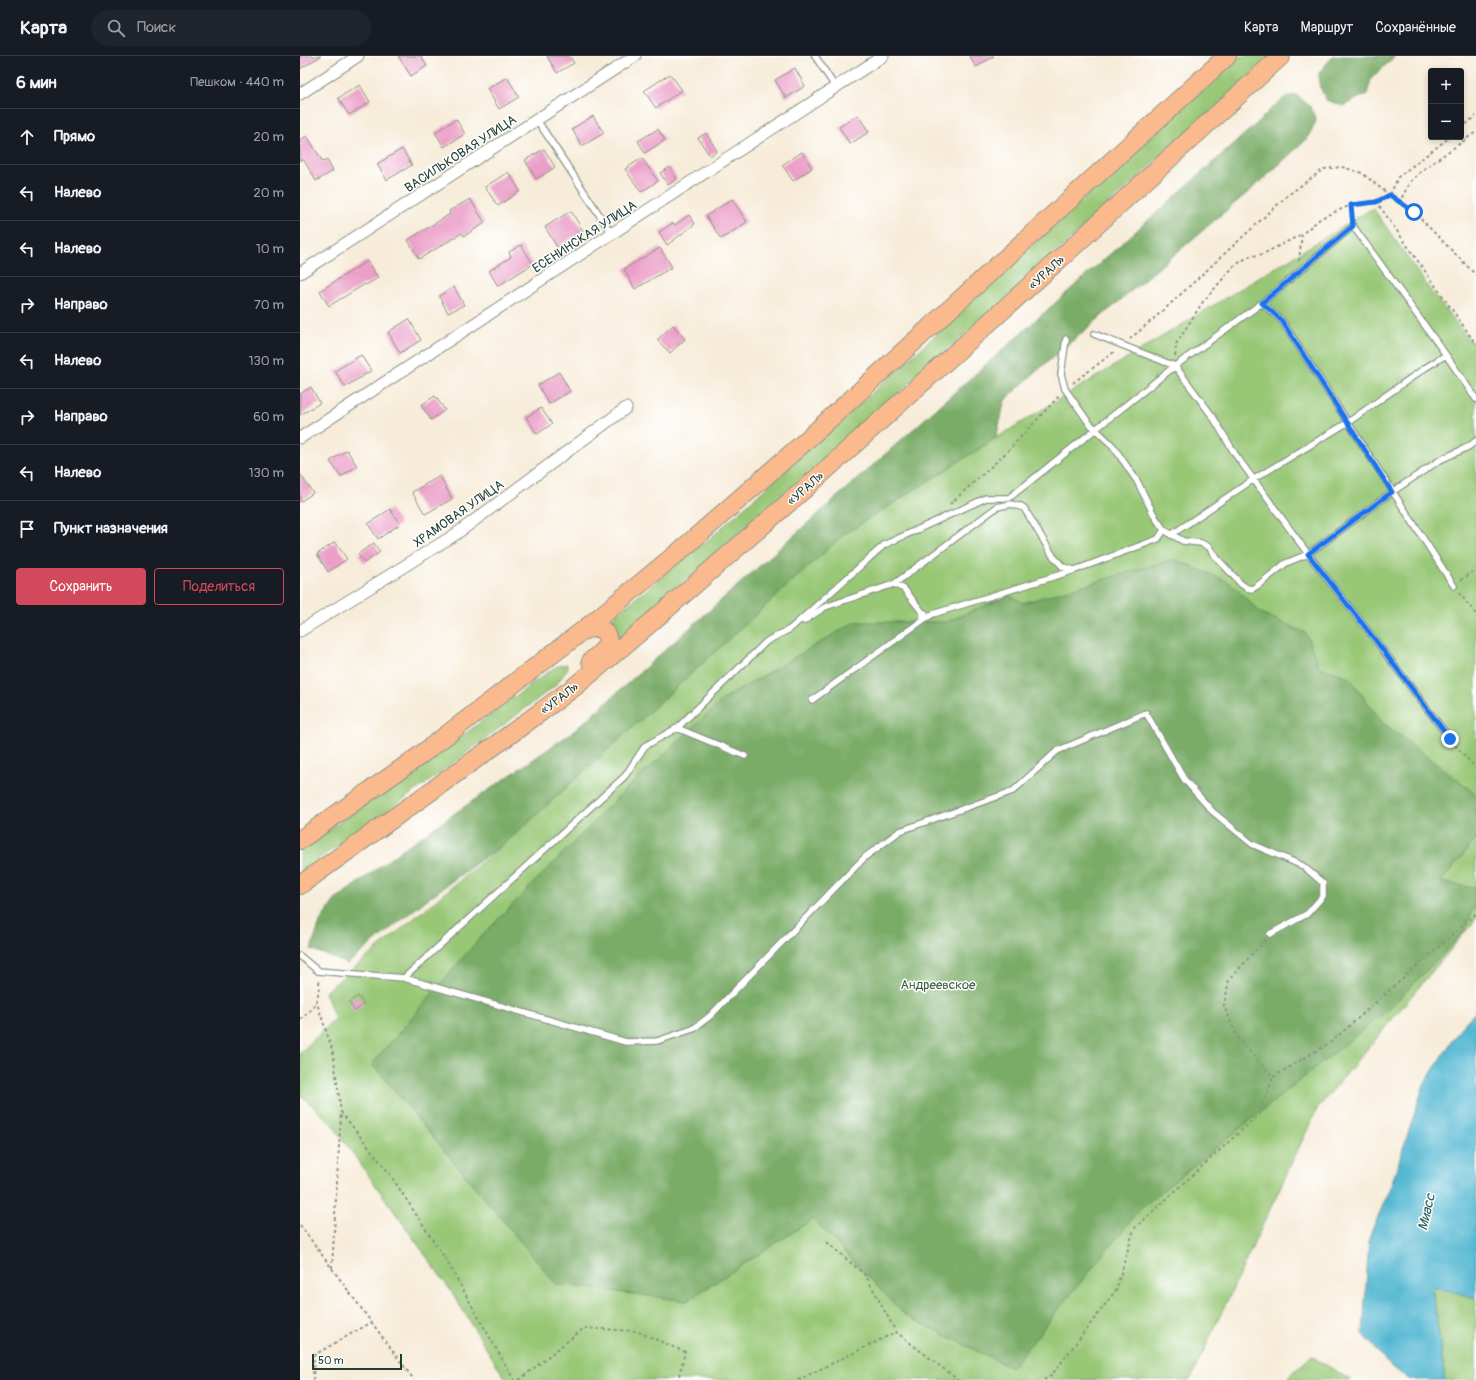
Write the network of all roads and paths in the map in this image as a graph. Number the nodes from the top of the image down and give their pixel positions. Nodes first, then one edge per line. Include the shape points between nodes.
1 (358, 56) edge
2 (635, 56) edge
3 (815, 56) edge
4 (883, 56) edge
5 (1227, 56) edge
6 (1281, 56) edge
7 (836, 88) junction
8 (300, 94) edge
9 (1476, 116) edge
10 (537, 120) junction
11 (1464, 126) edge
12 (1476, 132) edge
13 (1446, 140) edge
14 (1390, 195) junction
15 (1376, 202) junction
16 (1399, 203) junction
17 (1351, 205) junction
18 (1353, 226) junction
19 (612, 234) junction
20 (1302, 234) junction
21 (1298, 272) junction
22 (300, 273) edge
23 (1476, 275) edge
24 (1262, 303) junction
25 (1094, 334) dead end
26 (1066, 339) dead end
27 (1476, 344) edge
28 (1122, 346) junction
29 (1446, 355) junction
30 (1175, 366) junction
31 (1065, 389) junction
32 (1476, 399) edge
33 (626, 408) dead end
34 (1347, 423) junction
35 (1095, 430) junction
36 (300, 438) edge
37 (1476, 441) edge
38 (1254, 479) junction
39 (1392, 492) junction
40 (1009, 498) junction
41 (947, 506) dead end
42 (1024, 508) junction
43 (1164, 530) junction
44 (1171, 535) junction
45 (1308, 554) junction
46 (1476, 569) edge
47 (1075, 570) junction
48 (894, 584) junction
49 (1454, 586) junction
50 (923, 613) junction
51 (933, 614) junction
52 (1476, 614) edge
53 (923, 620) junction
54 (790, 629) junction
55 (585, 630) junction
56 (300, 631) edge
57 (812, 700) dead end
58 (677, 728) junction
59 (508, 736) junction
60 (1450, 739) joint
61 (746, 756) dead end
62 (1476, 768) edge
63 (322, 825) junction
64 (300, 835) edge
65 (300, 840) edge
66 (307, 881) edge
67 (300, 893) edge
68 (1476, 914) edge
69 (1270, 934) joint
70 (300, 956) edge
71 (318, 971) junction
72 (404, 978) junction
73 (316, 1000) junction
74 (300, 1019) edge
75 (1273, 1077) junction
76 (341, 1112) junction
77 (300, 1225) edge
78 (827, 1242) dead end
79 (332, 1268) junction
80 (372, 1322) junction
81 (896, 1332) junction
82 (313, 1380) edge
83 (414, 1380) edge
84 (514, 1380) edge
85 (519, 1380) edge
86 (678, 1380) edge
87 (798, 1380) edge
88 (958, 1380) edge
89 (1044, 1380) edge

1 - 8 street
2 - 10 street, ВАСИЛЬКОВАЯ УЛИЦА
3 - 7 lane
4 - 7 street, ЕСЕНИНСКАЯ УЛИЦА
5 - 55 main road via 800,446
6 - 59 main road, «УРАЛ» via 810,485 573,688
7 - 19 street, ЕСЕНИНСКАЯ УЛИЦА
9 - 11 path
10 - 19 lane
10 - 22 street, ВАСИЛЬКОВАЯ УЛИЦА
12 - 16 path via 1425,168 1410,182
13 - 14 path via 1398,177
14 - 15 path
14 - 16 path
14 - 28 path via 1362,174 1342,167 1324,169 1288,195
15 - 17 path
15 - 27 path
16 - 23 path via 1414,212
17 - 18 path
17 - 20 path via 1321,218
18 - 21 lane
18 - 29 lane
19 - 36 street, ЕСЕНИНСКАЯ УЛИЦА
20 - 21 path
20 - 30 path via 1263,254 1248,257 1234,266 1202,303 1176,344
21 - 24 lane
24 - 30 lane
24 - 34 lane via 1282,321
25 - 28 lane
26 - 31 lane via 1061,374
28 - 30 lane
28 - 31 path
29 - 32 lane
29 - 34 lane
30 - 35 lane
30 - 38 lane
31 - 35 lane
31 - 41 path via 1006,453
33 - 56 street, ХРАМОВАЯ УЛИЦА via 456,534
34 - 38 lane
34 - 39 lane
35 - 40 lane
35 - 43 lane via 1113,446 1133,475
37 - 39 lane via 1440,460
38 - 44 lane
38 - 45 lane
39 - 45 lane
39 - 49 lane
40 - 42 lane
40 - 54 lane via 986,498 884,545
42 - 47 lane via 1053,556 1063,567
42 - 48 lane via 1011,504 997,507
43 - 44 lane
43 - 47 lane via 1158,539
44 - 45 lane via 1183,541 1201,543 1209,547 1241,584 1252,589 1286,563
45 - 60 lane
46 - 49 path
47 - 51 lane
48 - 50 lane via 904,589
48 - 54 lane via 825,607
49 - 52 path
50 - 51 lane
50 - 53 lane
51 - 53 lane
53 - 57 lane
54 - 58 lane via 767,641
55 - 59 main road via 595,627 606,633 606,647 519,718 511,727
55 - 63 main road via 418,757
58 - 61 lane
58 - 72 lane via 645,746 625,776
59 - 66 main road, «УРАЛ»
60 - 62 path
63 - 64 street
63 - 65 main road
66 - 67 lane
68 - 75 path via 1331,1042
69 - 72 lane via 1307,914 1323,896 1323,883 1303,866 1252,844 1212,811 1184,780 1146,713 1057,751 1013,791 900,831 865,857 710,1016 693,1029 657,1041 626,1042
69 - 75 path via 1229,980 1224,1006 1238,1039
70 - 71 lane
71 - 72 lane
71 - 73 path via 320,993
73 - 74 path via 310,1012
73 - 76 path via 333,1052
75 - 89 path via 1259,1114 1134,1229 1116,1290 1051,1376
76 - 79 path
76 - 84 path via 389,1173 446,1260
77 - 79 path
78 - 81 path via 866,1276
79 - 80 path
80 - 82 path via 314,1355
80 - 83 path
81 - 87 path
81 - 88 path
85 - 86 path via 584,1328 636,1331 685,1352

